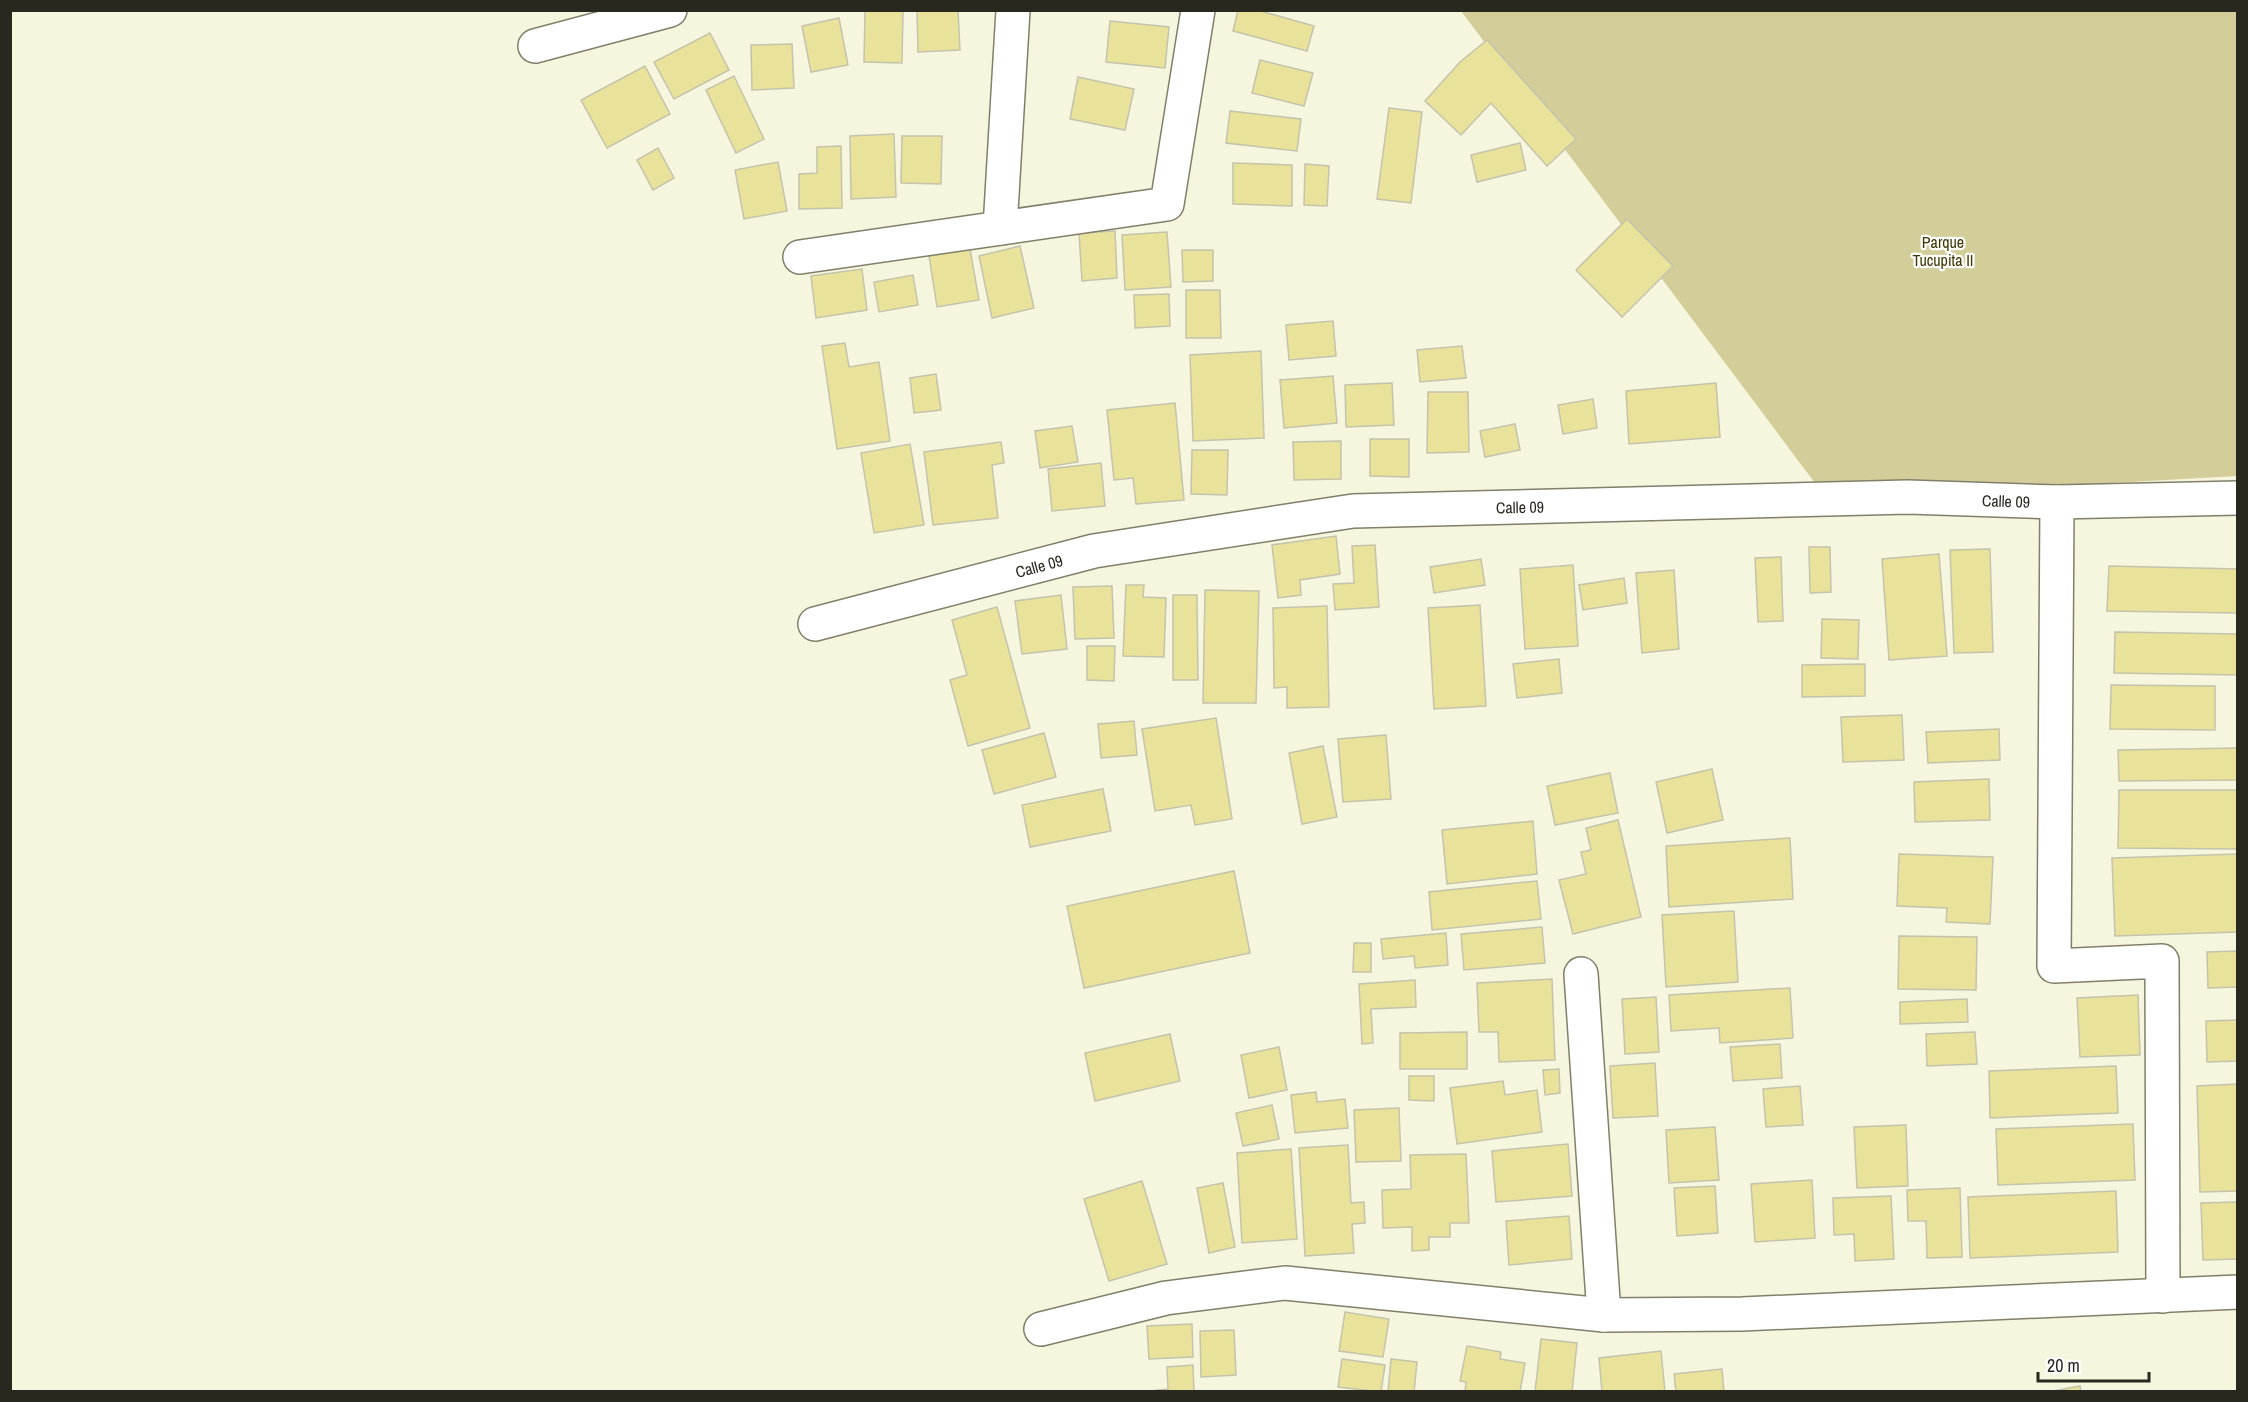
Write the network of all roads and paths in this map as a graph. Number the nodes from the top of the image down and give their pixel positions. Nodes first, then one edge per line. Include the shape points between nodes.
1 (670, 10) edge
2 (1012, 10) edge
3 (1198, 10) edge
4 (535, 46) dead end
5 (1000, 228) junction
6 (800, 257) dead end
7 (2238, 498) edge
8 (2057, 502) junction
9 (815, 624) dead end
10 (1581, 974) dead end
11 (2238, 1292) edge
12 (2163, 1296) junction
13 (1604, 1315) junction
14 (1041, 1329) dead end

1 - 4 street
2 - 5 street
3 - 5 street via 1167,204
5 - 6 street
7 - 8 street, Calle 09
8 - 9 street, Calle 09 via 1908,497 1353,511 1094,551
8 - 12 street via 2054,966 2162,961
10 - 13 street
11 - 12 street
12 - 13 street via 1742,1314
13 - 14 street via 1285,1283 1166,1298

